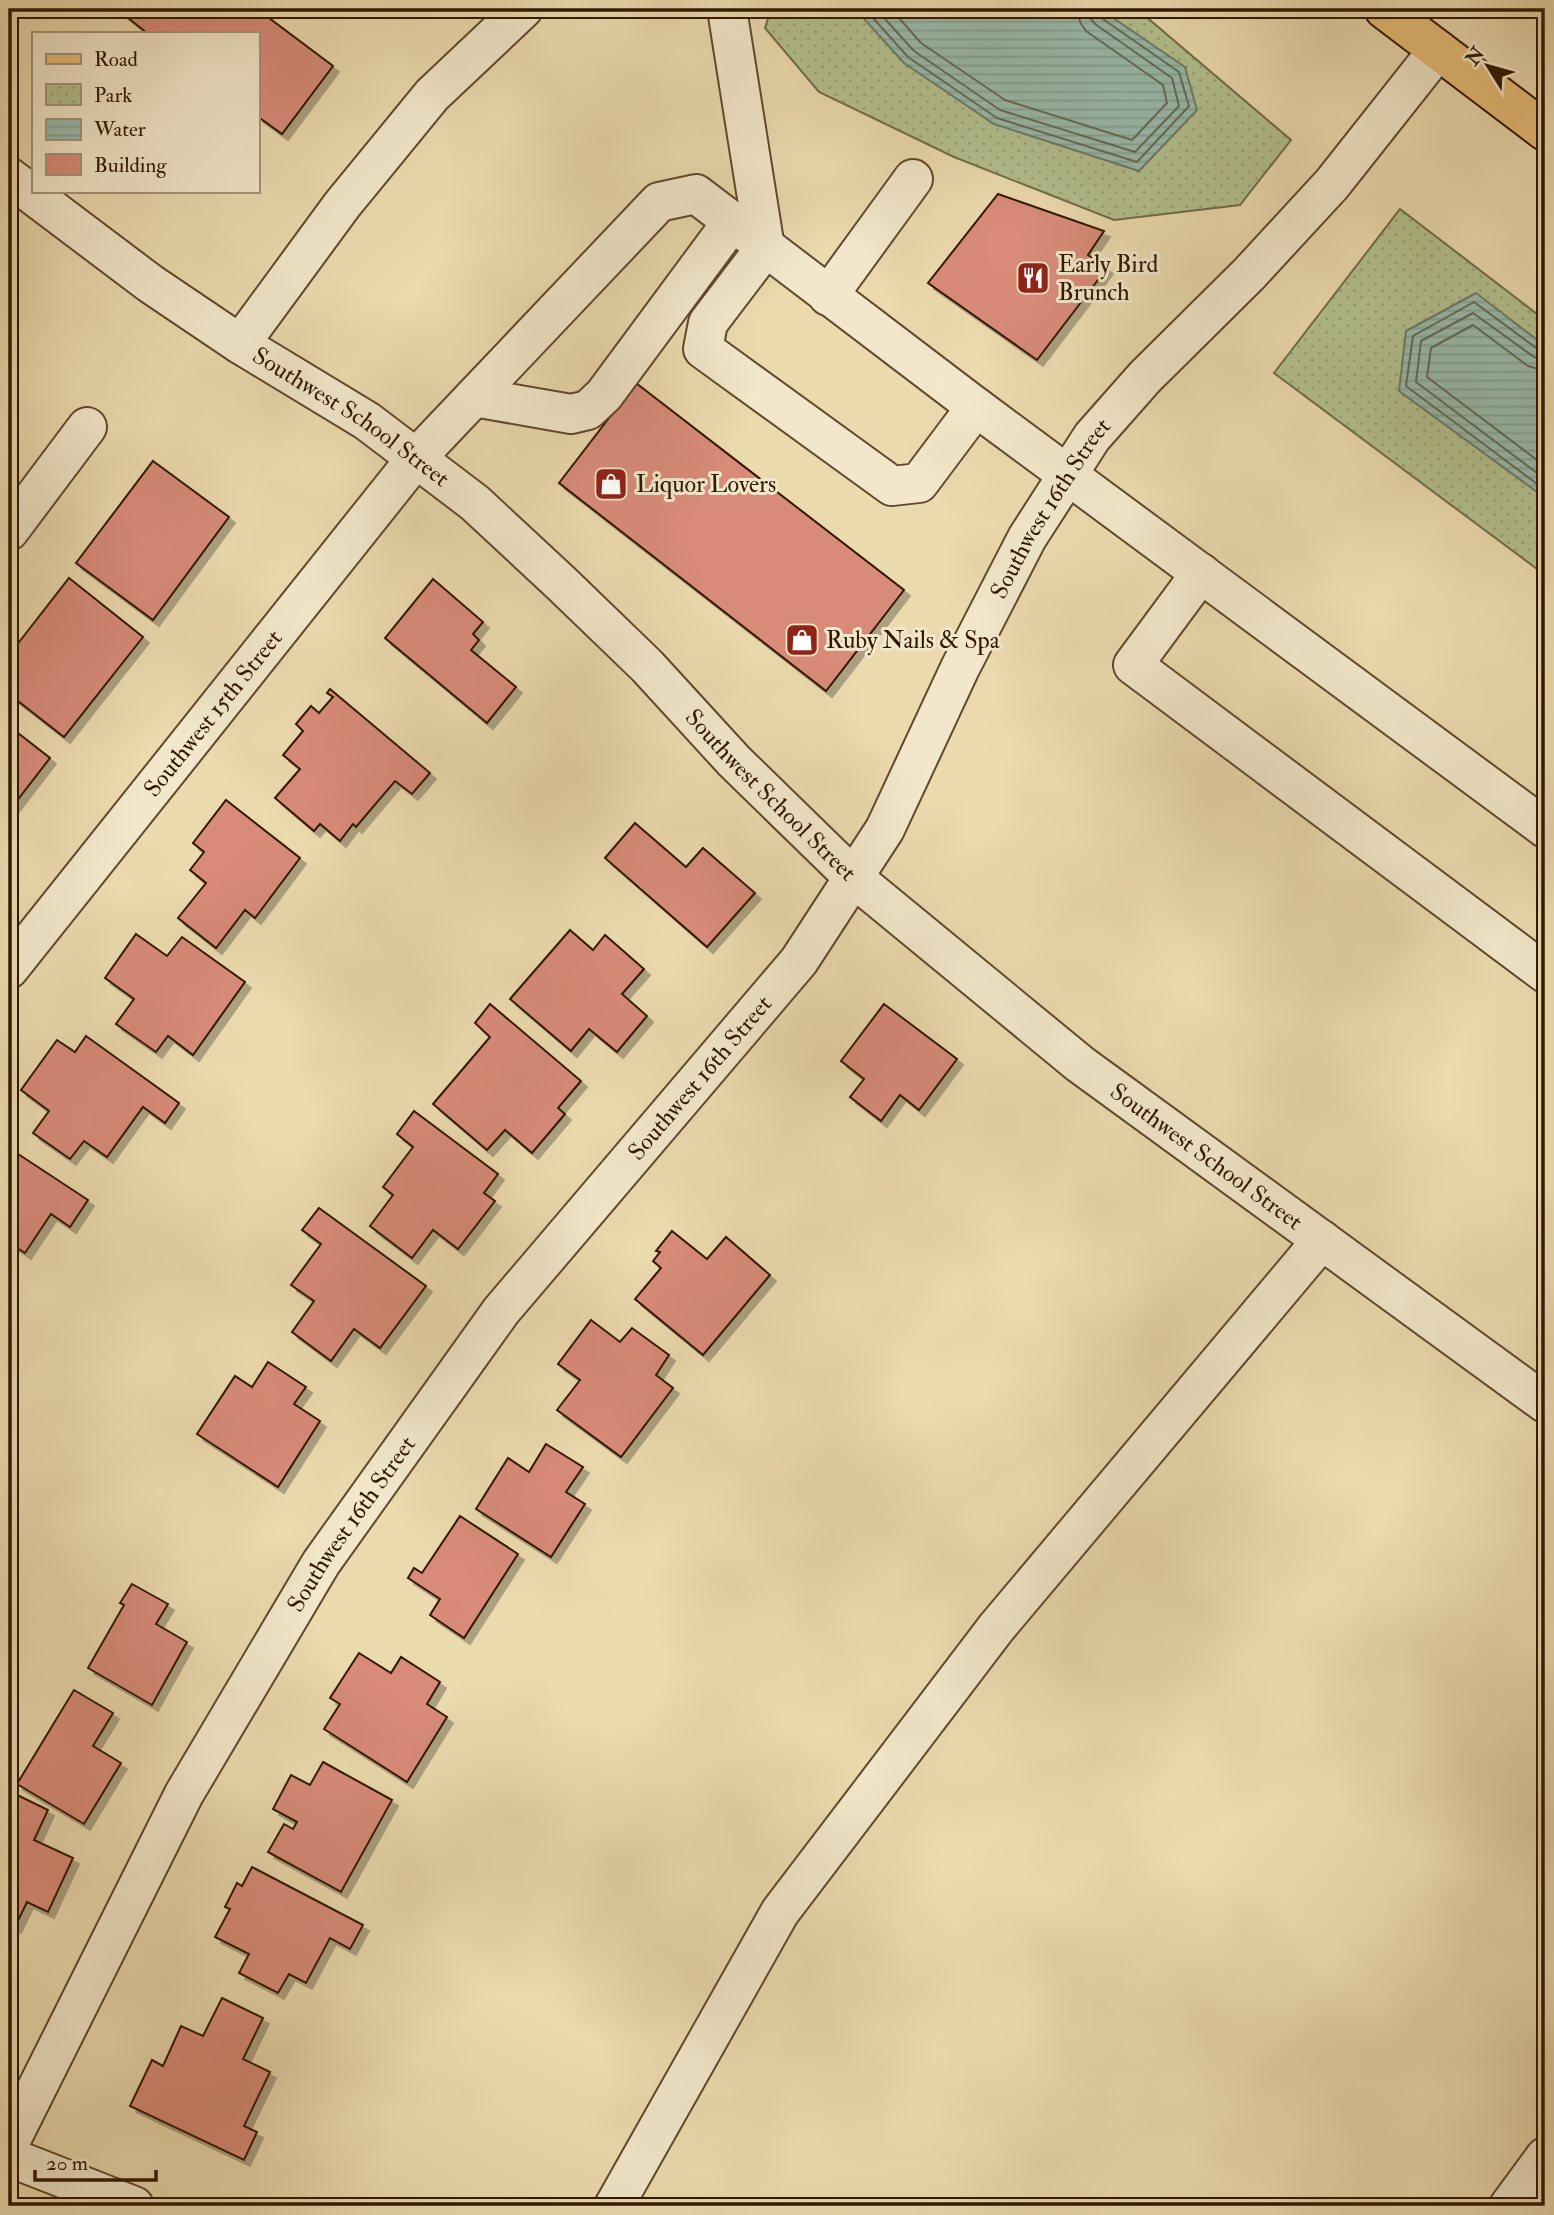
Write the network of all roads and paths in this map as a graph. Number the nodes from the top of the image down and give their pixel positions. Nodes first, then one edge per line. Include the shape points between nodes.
1 (523, 9) edge
2 (727, 9) edge
3 (1384, 9) edge
4 (1438, 50) junction
5 (1545, 131) edge
6 (9, 177) edge
7 (913, 179) dead end
8 (732, 222) junction
9 (765, 248) junction
10 (828, 296) junction
11 (240, 344) junction
12 (474, 397) junction
13 (976, 407) junction
14 (87, 427) dead end
15 (417, 457) junction
16 (1069, 474) junction
17 (9, 531) edge
18 (1201, 573) junction
19 (1545, 828) edge
20 (854, 878) junction
21 (11, 961) edge
22 (1545, 973) edge
23 (1322, 1240) junction
24 (1545, 1402) edge
25 (9, 2144) edge
26 (9, 2157) edge
27 (1545, 2157) edge
28 (134, 2206) edge
29 (614, 2206) edge
30 (1509, 2206) edge

1 - 11 street via 432,95 342,205
2 - 9 street
3 - 4 main road
4 - 5 main road
4 - 16 street, Southwest 16th Street via 1332,184 1145,377 1092,437
6 - 11 street, Southwest School Street via 151,284
7 - 10 street
8 - 9 street
8 - 12 street, Southwest 15th Street via 696,194 659,202
8 - 12 street via 604,395 588,410 571,414
9 - 10 street
9 - 13 street via 708,323 703,349 892,486 919,483
10 - 13 street
11 - 15 street, Southwest School Street
12 - 15 street, Southwest 15th Street
13 - 16 street
14 - 17 street
15 - 20 street, Southwest School Street via 475,503 561,583
15 - 21 street, Southwest 15th Street
16 - 18 street
16 - 20 street, Southwest 16th Street via 1027,538 887,825
18 - 19 street
18 - 22 street via 1133,665
20 - 23 street, Southwest School Street via 1080,1064
20 - 25 street, Southwest 16th Street via 799,961 500,1311 321,1563 184,1794
23 - 24 street, Southwest School Street
23 - 29 street via 996,1628 779,1912
26 - 28 street
27 - 30 street

